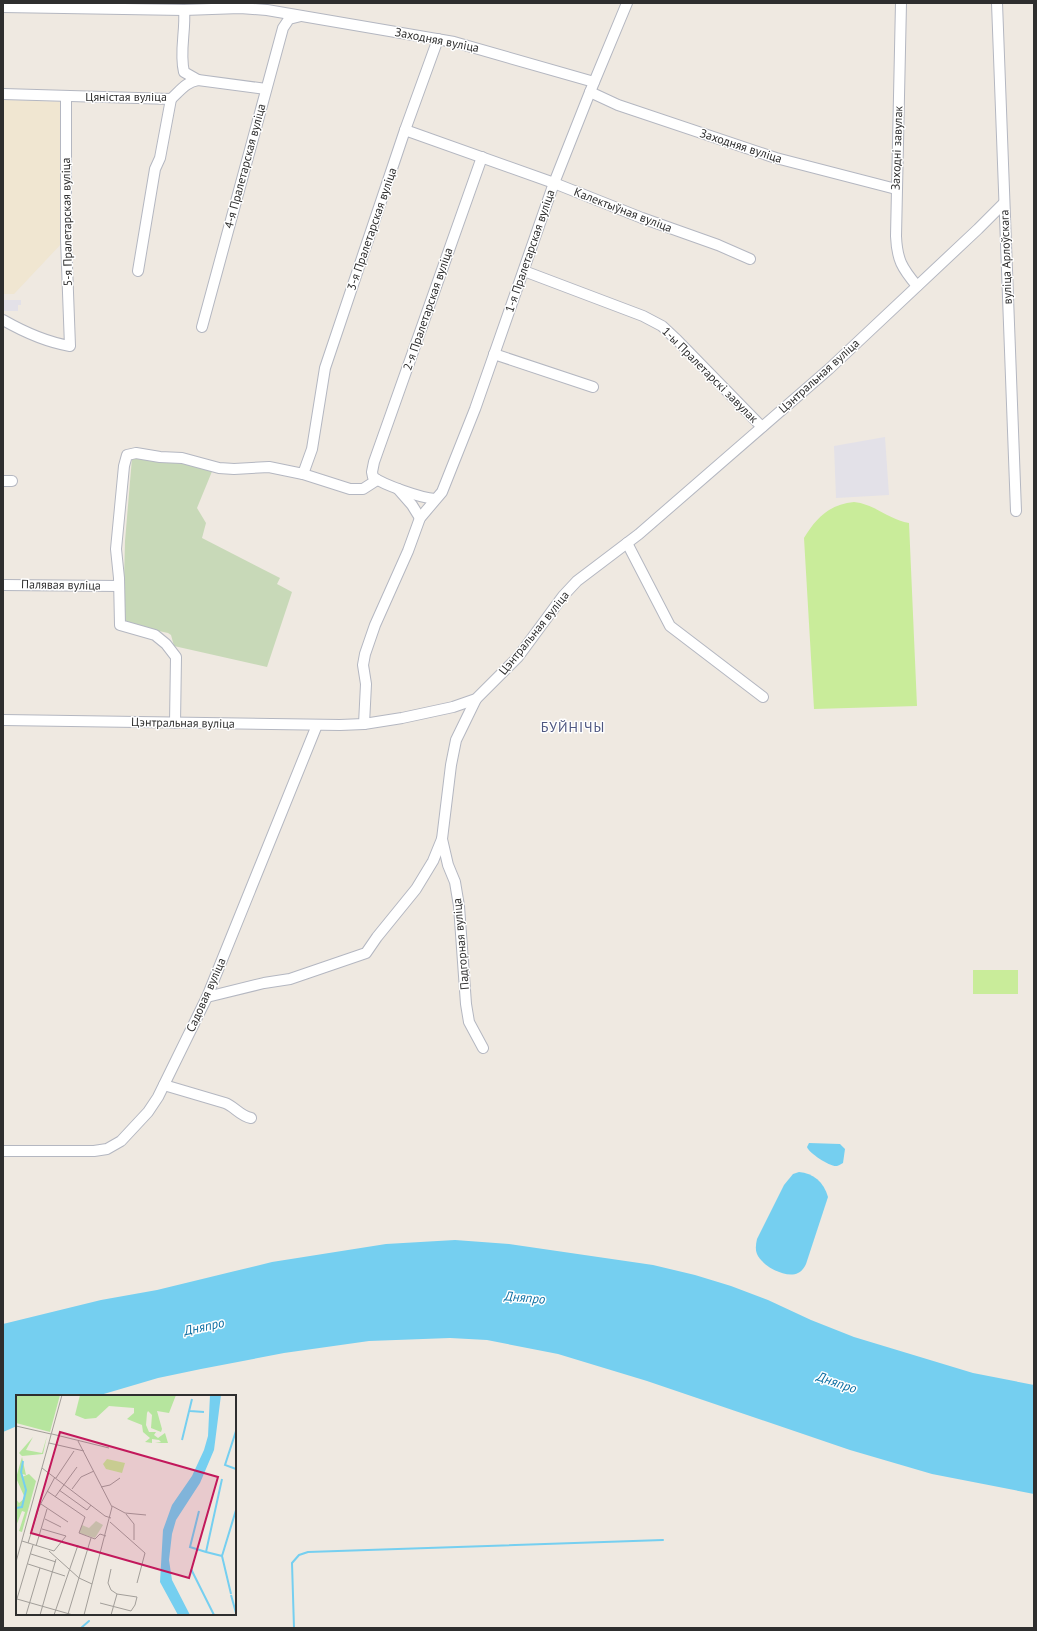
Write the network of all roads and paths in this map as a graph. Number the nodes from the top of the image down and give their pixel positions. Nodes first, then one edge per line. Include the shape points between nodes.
1 (627, 3) edge
2 (901, 3) edge
3 (997, 3) edge
4 (3, 7) edge
5 (184, 10) junction
6 (301, 16) junction
7 (438, 39) junction
8 (198, 80) junction
9 (594, 82) junction
10 (266, 89) junction
11 (590, 92) junction
12 (3, 94) edge
13 (66, 97) junction
14 (171, 99) junction
15 (405, 130) junction
16 (482, 157) junction
17 (554, 183) junction
18 (896, 189) junction
19 (1004, 203) junction
20 (750, 259) dead end
21 (524, 270) junction
22 (138, 271) dead end
23 (917, 286) junction
24 (3, 320) edge
25 (202, 327) dead end
26 (494, 354) junction
27 (593, 387) dead end
28 (762, 427) junction
29 (303, 474) junction
30 (377, 480) junction
31 (395, 487) junction
32 (435, 499) junction
33 (1016, 511) dead end
34 (420, 518) junction
35 (627, 543) junction
36 (3, 584) edge
37 (120, 586) junction
38 (763, 697) dead end
39 (476, 698) junction
40 (3, 720) edge
41 (175, 723) junction
42 (364, 724) junction
43 (317, 725) junction
44 (442, 839) junction
45 (207, 997) junction
46 (483, 1048) dead end
47 (164, 1085) junction
48 (251, 1118) dead end
49 (3, 1151) edge

1 - 9 street, 1-я Пралетарская вуліца
2 - 18 street, Заходні завулак
3 - 19 street, вуліца Арлоўскага
4 - 5 street, Заходняя вуліца
5 - 6 street, Заходняя вуліца via 240,8
5 - 8 street via 182,65 184,72
6 - 7 street, Заходняя вуліца
6 - 10 street, 4-я Пралетарская вуліца via 289,19 283,28
7 - 9 street, Заходняя вуліца via 475,47
7 - 15 street, 3-я Пралетарская вуліца
8 - 10 street
8 - 14 street, Цяністая вуліца via 185,85
9 - 11 street, 1-я Пралетарская вуліца
10 - 25 street, 4-я Пралетарская вуліца
11 - 17 street, 1-я Пралетарская вуліца
11 - 18 street, Заходняя вуліца via 618,105 776,158
12 - 13 street, Цяністая вуліца
13 - 14 street, Цяністая вуліца
13 - 24 street, 5-я Пралетарская вуліца via 66,239 70,346 23,332
14 - 22 street via 160,158 155,169
15 - 16 street, Калектыўная вуліца
15 - 29 street, 3-я Пралетарская вуліца via 325,368 312,450
16 - 17 street, Калектыўная вуліца
16 - 30 street, 2-я Пралетарская вуліца via 374,462 372,472
17 - 20 street, Калектыўная вуліца
17 - 21 street, 1-я Пралетарская вуліца
18 - 23 street, Заходні завулак via 897,249 904,270
19 - 23 street, Цэнтральная вуліца
19 - 33 street, вуліца Арлоўскага
21 - 26 street, 1-я Пралетарская вуліца
21 - 28 street, 1-ы Пралетарскі завулак via 643,316 662,326
23 - 28 street, Цэнтральная вуліца
26 - 27 street
26 - 32 street, 1-я Пралетарская вуліца via 442,492
28 - 35 street, Цэнтральная вуліца
29 - 30 street via 350,489 363,489
29 - 37 street via 269,467 219,468 182,458 160,458 136,453 127,455 116,549
30 - 31 street
31 - 32 street
31 - 34 street via 405,496
32 - 34 street
34 - 42 street via 365,654
35 - 38 street via 670,626
35 - 39 street, Цэнтральная вуліца via 577,581 562,596 518,657
36 - 37 street, Палявая вуліца
37 - 41 street via 120,625 155,635 176,657
39 - 42 street, Цэнтральная вуліца via 434,711
39 - 44 street, Падгорная вуліца via 456,740
40 - 41 street, Цэнтральная вуліца
41 - 43 street, Цэнтральная вуліца
42 - 43 street, Цэнтральная вуліца
43 - 45 street, Садовая вуліца
44 - 45 street, Падгорная вуліца via 433,861 416,889 366,954 290,979
44 - 46 street, Падгорная вуліца via 459,906 469,1022
45 - 47 street, Садовая вуліца
47 - 48 street via 225,1103
47 - 49 street, Садовая вуліца via 148,1112 113,1147 94,1151

